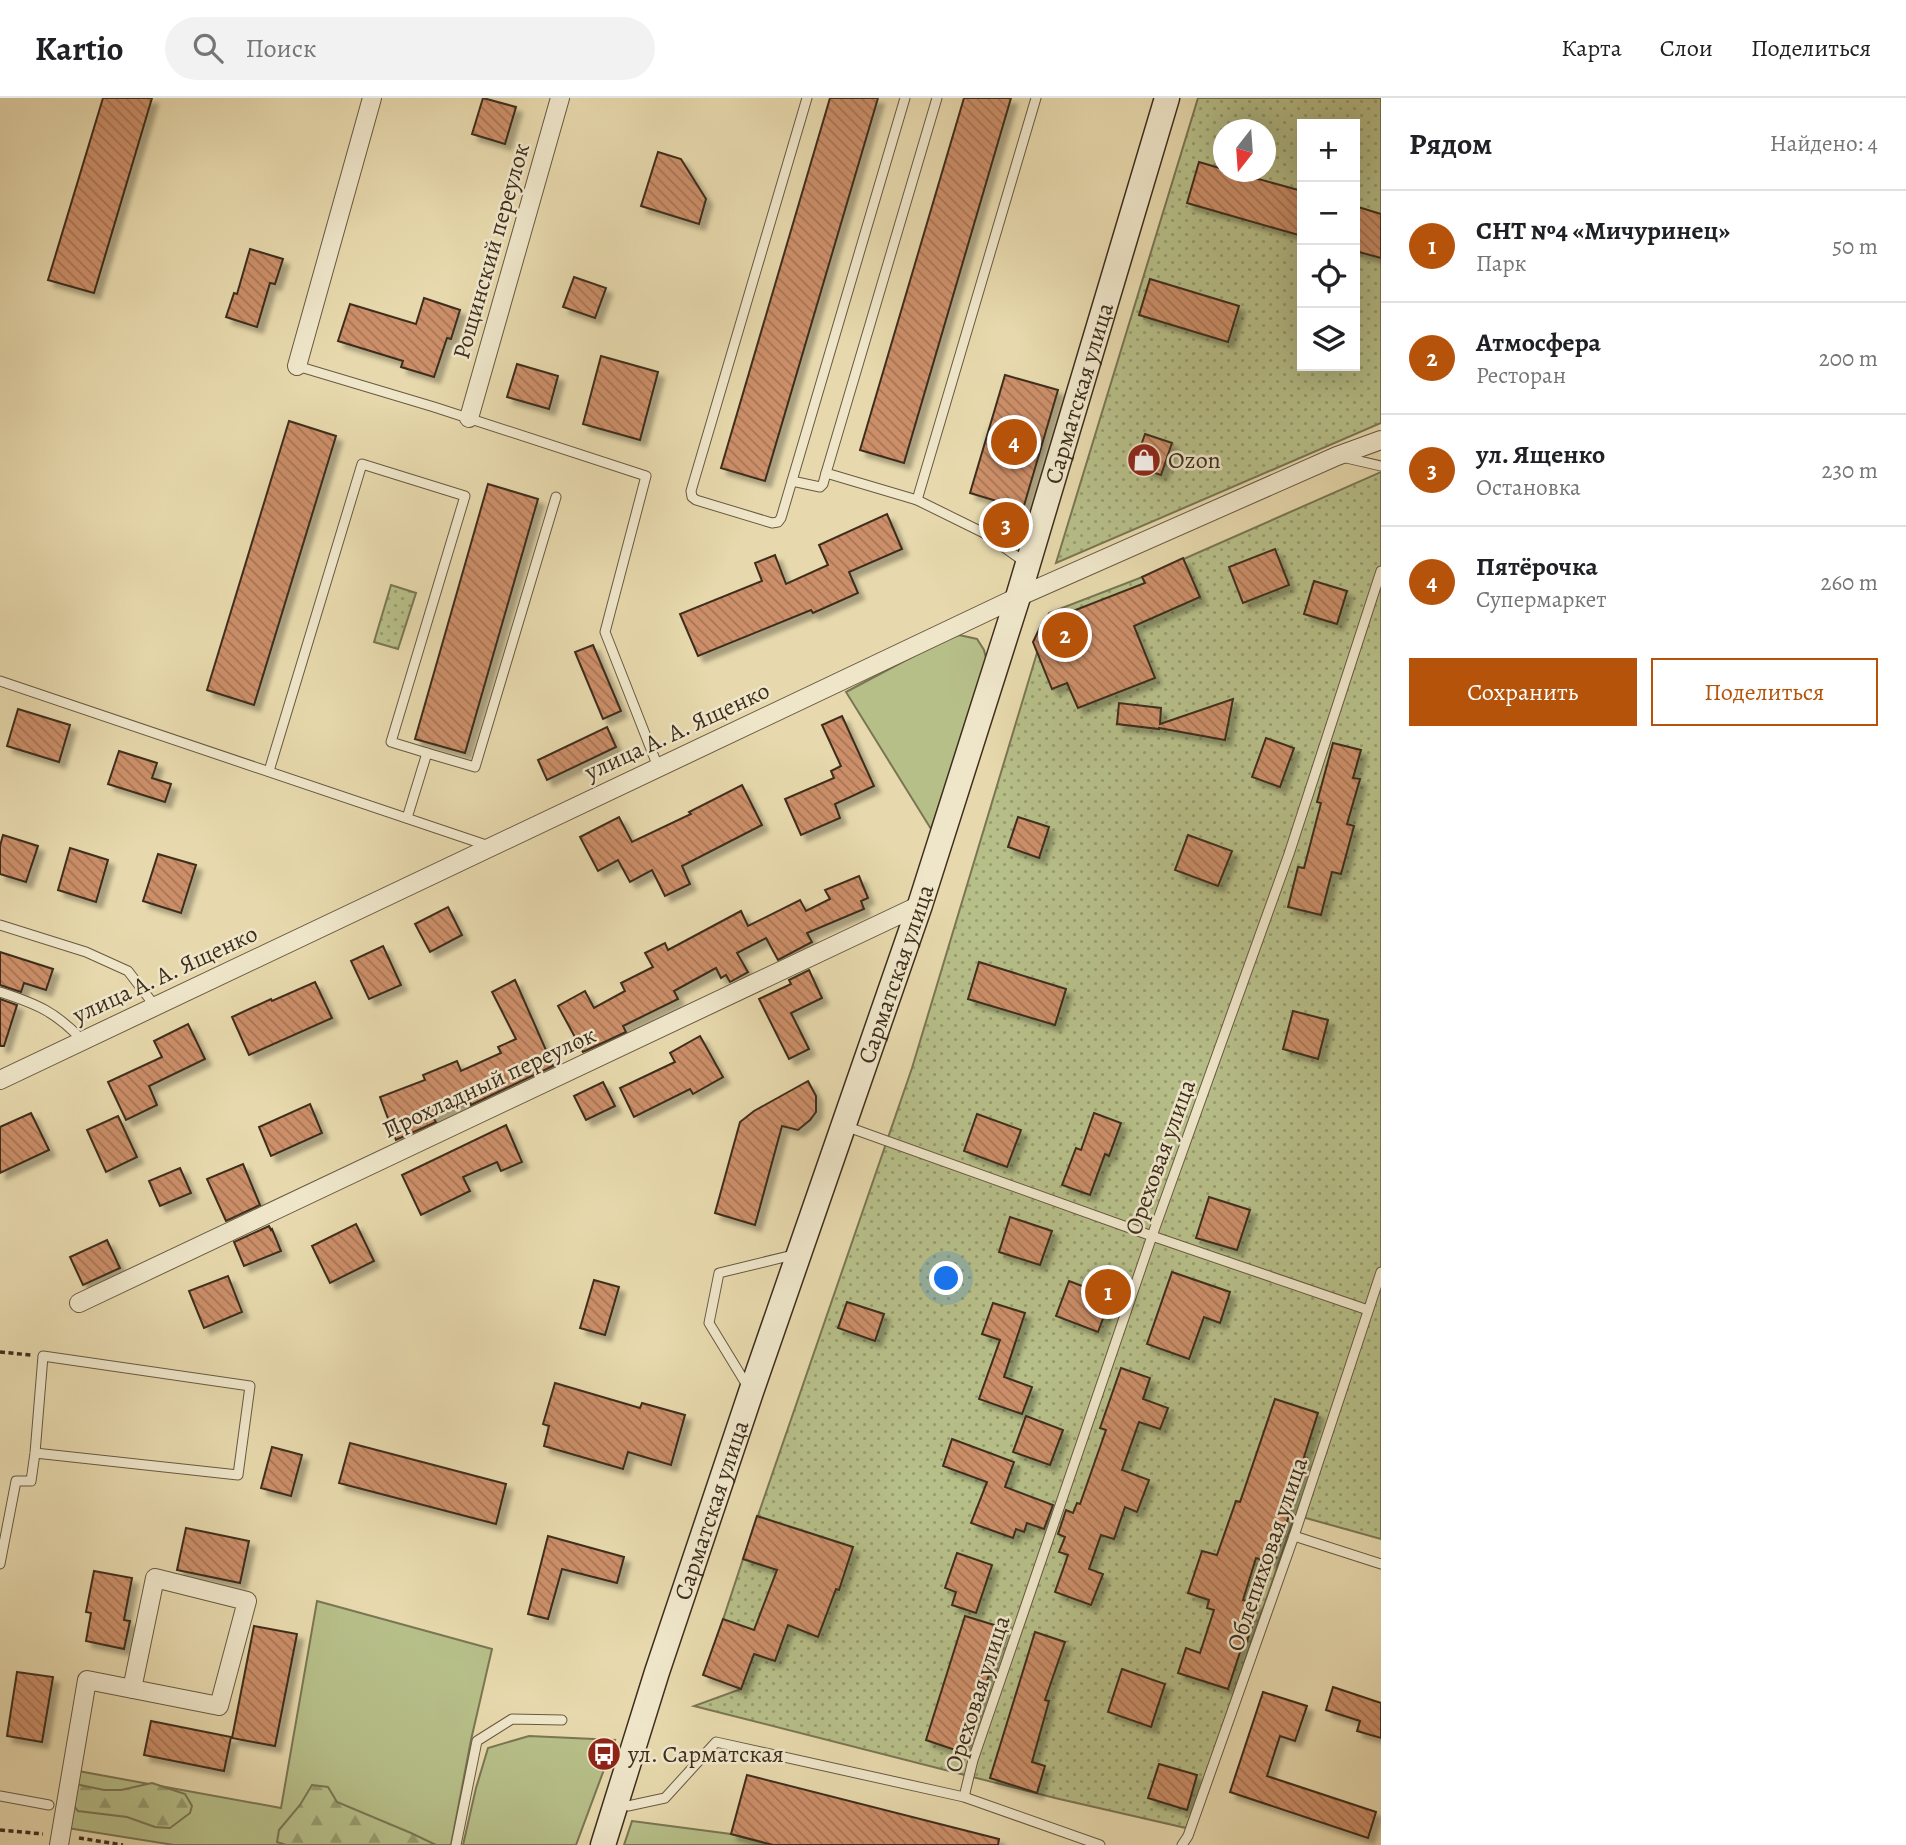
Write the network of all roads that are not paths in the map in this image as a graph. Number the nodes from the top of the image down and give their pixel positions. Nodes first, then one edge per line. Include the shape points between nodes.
1 (372, 98) edge
2 (560, 98) edge
3 (807, 98) edge
4 (905, 98) edge
5 (937, 98) edge
6 (1036, 98) edge
7 (1167, 98) edge
8 (297, 366) joint
9 (469, 418) junction
10 (1381, 440) edge
11 (1337, 456) junction
12 (1381, 466) edge
13 (826, 473) junction
14 (792, 481) junction
15 (556, 497) dead end
16 (917, 500) junction
17 (1028, 564) junction
18 (1381, 571) edge
19 (1018, 597) junction
20 (0, 681) edge
21 (427, 753) junction
22 (658, 767) junction
23 (269, 771) junction
24 (407, 818) junction
25 (491, 846) junction
26 (920, 905) junction
27 (0, 925) edge
28 (0, 992) edge
29 (155, 1006) junction
30 (82, 1040) junction
31 (0, 1080) edge
32 (844, 1125) junction
33 (1153, 1236) junction
34 (798, 1253) junction
35 (1381, 1272) edge
36 (79, 1303) dead end
37 (1368, 1310) junction
38 (751, 1392) junction
39 (36, 1453) junction
40 (1294, 1536) junction
41 (1381, 1563) edge
42 (0, 1564) edge
43 (132, 1689) junction
44 (562, 1720) dead end
45 (0, 1796) edge
46 (964, 1797) junction
47 (49, 1805) dead end
48 (628, 1806) dead end
49 (59, 1845) edge
50 (456, 1845) edge
51 (603, 1845) edge
52 (1100, 1845) edge
53 (1182, 1845) edge

1 - 8 street
2 - 9 street, Рощинский переулок
3 - 14 lane via 691,491 696,500 772,523 781,518
4 - 14 lane
5 - 13 lane
6 - 16 lane
7 - 17 main road, Сарматская улица
8 - 9 lane
9 - 22 lane via 646,476 605,632
10 - 11 street, улица А. А. Ященко
11 - 12 lane
11 - 19 street, улица А. А. Ященко
13 - 14 lane via 820,487
13 - 16 lane
15 - 21 lane via 475,767
16 - 17 lane via 984,533
17 - 19 main road, Сарматская улица
18 - 33 lane, Ореховая улица via 1289,854
19 - 22 street, улица А. А. Ященко
19 - 26 main road, Сарматская улица
20 - 23 lane
21 - 23 lane via 391,742 465,496 362,464
21 - 24 lane
22 - 25 street, улица А. А. Ященко
23 - 24 lane
24 - 25 lane
25 - 29 street, улица А. А. Ященко
26 - 32 main road, Сарматская улица
26 - 36 street, Прохладный переулок
27 - 29 lane via 86,952 128,971
28 - 30 lane via 32,1002 65,1021
29 - 30 street, улица А. А. Ященко
30 - 31 street, улица А. А. Ященко
32 - 33 lane
32 - 34 main road, Сарматская улица
33 - 37 lane
33 - 46 lane, Ореховая улица
34 - 38 main road, Сарматская улица
34 - 38 lane via 719,1273 709,1323
35 - 37 lane, Облепиховая улица
37 - 40 lane, Облепиховая улица
38 - 51 main road, Сарматская улица
39 - 39 lane via 238,1475 250,1386 43,1356
39 - 42 lane via 31,1481 16,1481
40 - 41 lane
40 - 53 lane, Облепиховая улица
43 - 43 street via 219,1706 247,1601 155,1578
43 - 49 street via 87,1680
44 - 50 lane via 512,1719 477,1741
45 - 47 lane
46 - 48 lane via 716,1742 666,1798
46 - 52 lane

